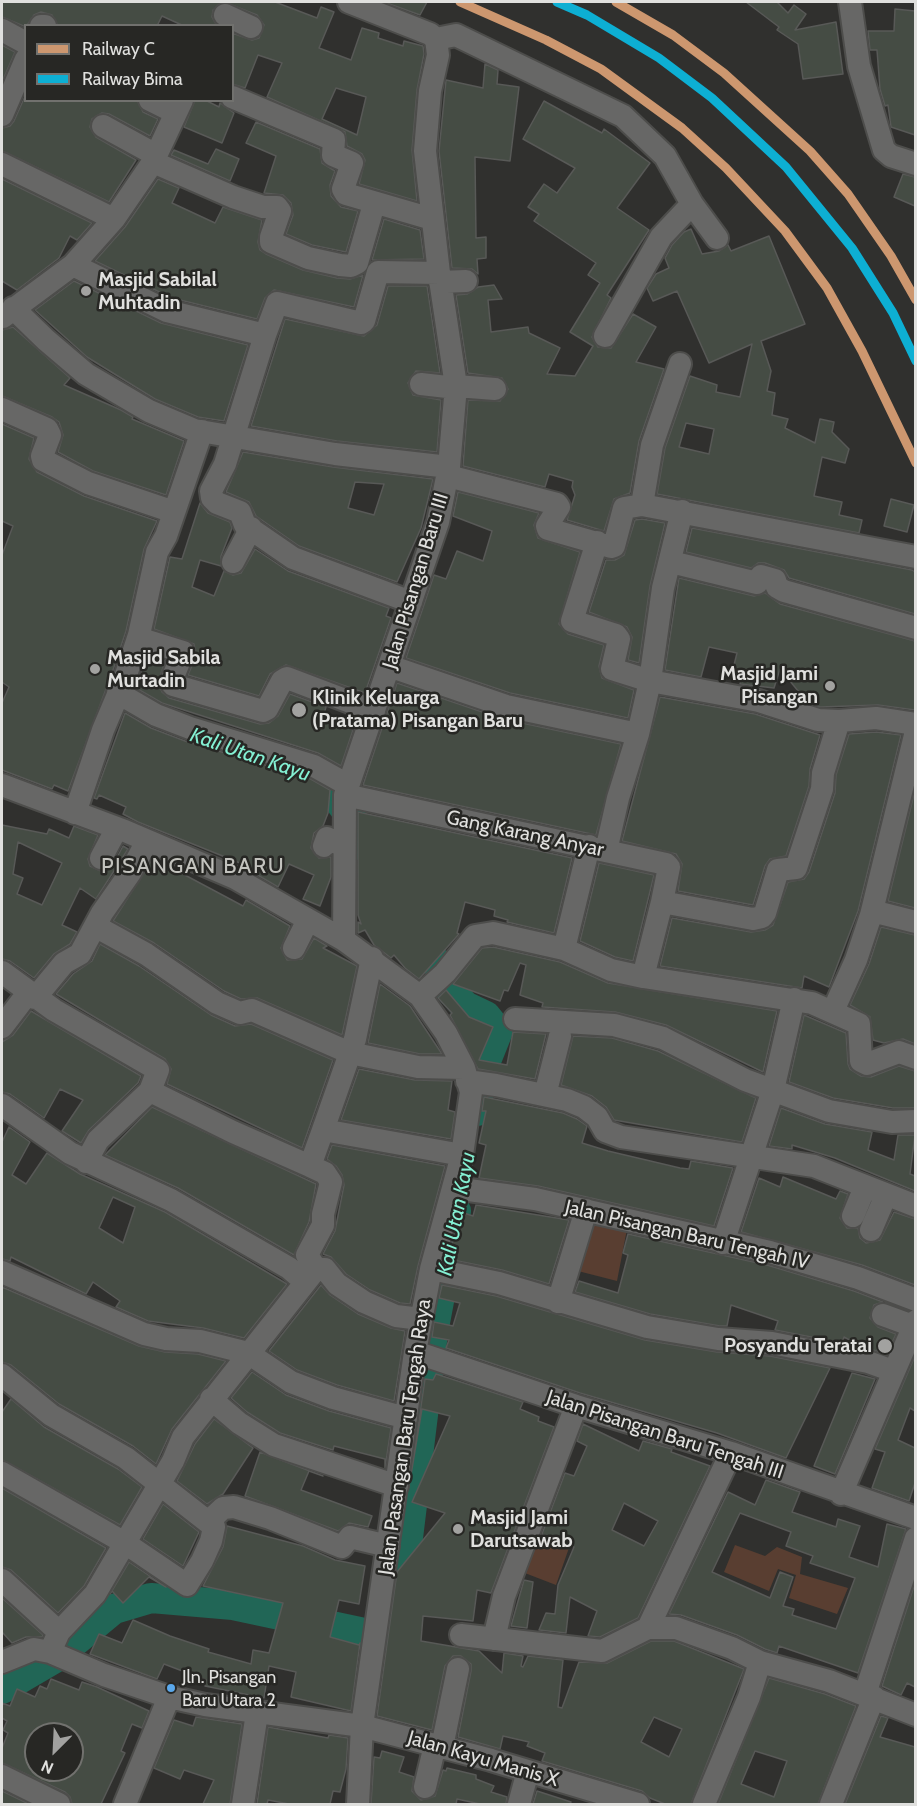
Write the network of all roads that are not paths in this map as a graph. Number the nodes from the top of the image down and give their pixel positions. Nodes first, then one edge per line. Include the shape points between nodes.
1 (349, 2) edge
2 (850, 2) edge
3 (225, 14) edge
4 (251, 27) dead end
5 (2, 30) edge
6 (436, 39) junction
7 (24, 42) edge
8 (24, 64) edge
9 (234, 98) edge
10 (158, 102) edge
11 (179, 107) edge
12 (2, 115) edge
13 (103, 126) dead end
14 (154, 158) junction
15 (2, 164) edge
16 (915, 164) edge
17 (374, 204) junction
18 (692, 204) junction
19 (114, 219) junction
20 (432, 219) junction
21 (717, 238) dead end
22 (73, 265) junction
23 (440, 278) junction
24 (466, 281) dead end
25 (7, 313) edge
26 (265, 335) junction
27 (605, 336) dead end
28 (680, 364) dead end
29 (420, 377) dead end
30 (456, 382) junction
31 (495, 389) dead end
32 (2, 409) edge
33 (202, 431) junction
34 (234, 438) junction
35 (448, 471) junction
36 (642, 505) junction
37 (682, 511) junction
38 (174, 512) junction
39 (251, 528) junction
40 (597, 542) junction
41 (915, 557) edge
42 (233, 562) dead end
43 (671, 562) junction
44 (411, 602) junction
45 (915, 627) edge
46 (138, 638) junction
47 (389, 666) junction
48 (650, 681) junction
49 (116, 698) junction
50 (374, 711) junction
51 (839, 722) junction
52 (915, 724) edge
53 (915, 731) edge
54 (638, 734) junction
55 (2, 785) edge
56 (345, 797) junction
57 (75, 813) junction
58 (117, 828) junction
59 (147, 841) junction
60 (598, 849) junction
61 (101, 858) dead end
62 (662, 902) junction
63 (872, 910) junction
64 (308, 920) junction
65 (915, 922) edge
66 (95, 926) junction
67 (344, 940) junction
68 (294, 948) dead end
69 (564, 949) junction
70 (372, 958) junction
71 (2, 972) edge
72 (643, 977) junction
73 (31, 995) junction
74 (420, 996) junction
75 (794, 999) junction
76 (833, 1011) junction
77 (516, 1019) dead end
78 (2, 1027) edge
79 (560, 1036) dead end
80 (350, 1053) junction
81 (915, 1058) edge
82 (472, 1079) junction
83 (773, 1090) junction
84 (150, 1091) junction
85 (545, 1095) junction
86 (2, 1105) edge
87 (915, 1121) edge
88 (323, 1130) junction
89 (462, 1155) junction
90 (750, 1156) junction
91 (86, 1162) junction
92 (310, 1166) junction
93 (865, 1187) junction
94 (458, 1188) junction
95 (886, 1195) junction
96 (915, 1204) edge
97 (586, 1210) junction
98 (853, 1216) dead end
99 (871, 1230) dead end
100 (723, 1243) junction
101 (439, 1270) junction
102 (2, 1272) edge
103 (310, 1276) junction
104 (915, 1300) edge
105 (558, 1302) junction
106 (883, 1315) dead end
107 (421, 1319) junction
108 (913, 1332) edge
109 (248, 1353) junction
110 (425, 1356) junction
111 (893, 1371) junction
112 (2, 1375) edge
113 (211, 1400) junction
114 (576, 1407) junction
115 (406, 1418) junction
116 (731, 1453) junction
117 (2, 1473) edge
118 (159, 1484) junction
119 (397, 1486) junction
120 (841, 1494) junction
121 (915, 1521) edge
122 (208, 1522) junction
123 (125, 1544) junction
124 (388, 1546) junction
125 (2, 1580) edge
126 (648, 1628) junction
127 (462, 1635) dead end
128 (494, 1639) junction
129 (53, 1645) junction
130 (2, 1662) edge
131 (760, 1662) junction
132 (458, 1670) dead end
133 (869, 1695) junction
134 (169, 1697) junction
135 (257, 1713) junction
136 (915, 1714) edge
137 (362, 1726) junction
138 (439, 1746) junction
139 (528, 1771) junction
140 (2, 1776) edge
141 (425, 1787) dead end
142 (59, 1804) edge
143 (125, 1804) edge
144 (243, 1804) edge
145 (358, 1804) edge
146 (519, 1804) edge
147 (638, 1804) edge
148 (704, 1804) edge
149 (831, 1804) edge

1 - 6 street
2 - 16 street via 859,66 884,150
3 - 4 street
5 - 7 street
6 - 18 street via 456,35 623,116 665,156
6 - 20 street, Jalan Pisangan Baru III via 438,54 430,91 425,151
8 - 12 street
9 - 17 street via 334,140 333,155 352,163 344,192
10 - 11 street
11 - 14 street
13 - 14 street
14 - 17 street via 233,197 263,207 277,207 280,211 271,242 308,258 340,265 357,263
14 - 19 street
15 - 19 street
17 - 20 street
18 - 21 street
18 - 27 street via 661,237
19 - 22 street
20 - 23 street, Jalan Pisangan Baru III
22 - 25 street
22 - 26 street via 166,311
23 - 24 street
23 - 26 street via 378,272 361,323 277,303
23 - 30 street, Jalan Pisangan Baru III
25 - 33 street via 86,374 149,411
26 - 34 street
28 - 36 street via 652,445
29 - 30 street
30 - 31 street
30 - 35 street, Jalan Pisangan Baru III
32 - 38 street via 47,429 50,435 43,460 88,483
33 - 34 street
33 - 38 street
34 - 35 street
34 - 39 street via 211,491 212,498 240,512 243,524
35 - 40 street via 557,504 548,529
35 - 44 street, Jalan Pisangan Baru III via 438,522
36 - 37 street
36 - 40 street via 624,508 614,546
37 - 41 street
37 - 43 street
38 - 46 street via 157,552
39 - 42 street
39 - 44 street via 293,558
40 - 48 street via 573,621 616,635 619,639 612,669
43 - 45 street via 757,583 761,576 776,580 777,587 784,591
43 - 48 street via 663,588
44 - 47 street, Jalan Pisangan Baru III
46 - 49 street
46 - 50 street via 183,652 173,685 263,711 287,678
47 - 50 street, Jalan Pisangan Baru III
47 - 54 street via 506,706
48 - 51 street via 759,701 818,720
48 - 54 street
49 - 56 street, Gang Karang Anyar via 314,766
49 - 57 street
50 - 56 street, Jalan Pisangan Baru III
51 - 52 street via 876,718
51 - 62 street via 796,868 778,870 762,917 753,919
53 - 63 street
54 - 60 street
55 - 57 street
56 - 60 street, Gang Karang Anyar
56 - 67 street, Jalan Pisangan Baru III via 334,846
57 - 58 street
58 - 59 street
58 - 61 street
59 - 64 street via 235,878
59 - 66 street
60 - 62 street, Gang Karang Anyar via 669,867
60 - 69 street
62 - 72 street
63 - 65 street
63 - 76 street via 856,960
64 - 67 street
64 - 68 street
66 - 73 street via 80,954 64,963
66 - 80 street via 146,954 217,1003 240,1013 252,1010
67 - 70 street
69 - 72 street via 604,967
69 - 74 street via 493,933 481,934
70 - 74 street
70 - 80 street
71 - 73 street
72 - 75 street
73 - 78 street
73 - 84 street via 158,1070
74 - 82 street
75 - 76 street
75 - 83 street
76 - 81 street via 859,1024 861,1061 867,1064 899,1052
77 - 83 street via 614,1024 663,1038
79 - 85 street
80 - 82 street
80 - 88 street
82 - 85 street
82 - 89 street, Jalan Pasangan Baru Tengah Raya
83 - 87 street via 849,1116
83 - 90 street
84 - 91 street via 98,1140
84 - 92 street
85 - 90 street via 584,1107 597,1117 605,1131 621,1137
86 - 91 street
88 - 89 street
88 - 92 street
89 - 94 street, Jalan Pasangan Baru Tengah Raya
90 - 93 street via 822,1168
90 - 100 street
91 - 103 street via 171,1200 289,1268
92 - 103 street via 326,1173 331,1182 323,1225 307,1257
93 - 95 street
93 - 98 street
94 - 97 street, Jalan Pisangan Baru Tengah IV
94 - 101 street, Jalan Pasangan Baru Tengah Raya
95 - 96 street
95 - 99 street
97 - 100 street, Jalan Pisangan Baru Tengah IV
97 - 105 street
100 - 104 street, Jalan Pisangan Baru Tengah IV via 814,1264
101 - 105 street via 499,1283
101 - 107 street, Jalan Pasangan Baru Tengah Raya
102 - 109 street via 144,1334 200,1341
103 - 107 street via 325,1269 337,1284 364,1302 396,1316
103 - 109 street
105 - 111 street via 647,1327 772,1343 868,1362
106 - 108 street
107 - 110 street, Jalan Pasangan Baru Tengah Raya
108 - 111 street
109 - 113 street
109 - 115 street via 291,1382
110 - 114 street, Jalan Pisangan Baru Tengah III
110 - 115 street, Jalan Pasangan Baru Tengah Raya
111 - 120 street
112 - 118 street via 51,1415 126,1458
113 - 118 street via 183,1437
113 - 119 street via 274,1445
114 - 116 street, Jalan Pisangan Baru Tengah III
114 - 128 street via 504,1596
115 - 119 street, Jalan Pasangan Baru Tengah Raya
116 - 120 street, Jalan Pisangan Baru Tengah III
116 - 126 street
117 - 123 street
118 - 122 street
118 - 123 street
119 - 124 street, Jalan Pasangan Baru Tengah Raya
120 - 121 street, Jalan Pisangan Baru Tengah III
121 - 133 street
122 - 123 street via 214,1527 211,1541 187,1585
122 - 124 street via 223,1508 234,1507 342,1547 350,1537
123 - 129 street via 90,1601
124 - 137 street, Jalan Pasangan Baru Tengah Raya
125 - 129 street
126 - 128 street via 602,1651
126 - 131 street via 676,1628
127 - 128 street
129 - 130 street
129 - 134 street, Jalan Kayu Manis X via 79,1665
131 - 133 street
131 - 148 street
132 - 138 street
133 - 136 street
133 - 149 street
134 - 135 street, Jalan Kayu Manis X
134 - 143 street
135 - 137 street, Jalan Kayu Manis X
135 - 144 street
137 - 138 street, Jalan Kayu Manis X
137 - 145 street, Jalan Pasangan Baru Tengah Raya
138 - 139 street, Jalan Kayu Manis X
138 - 141 street
139 - 146 street
139 - 147 street, Jalan Kayu Manis X
140 - 142 street

